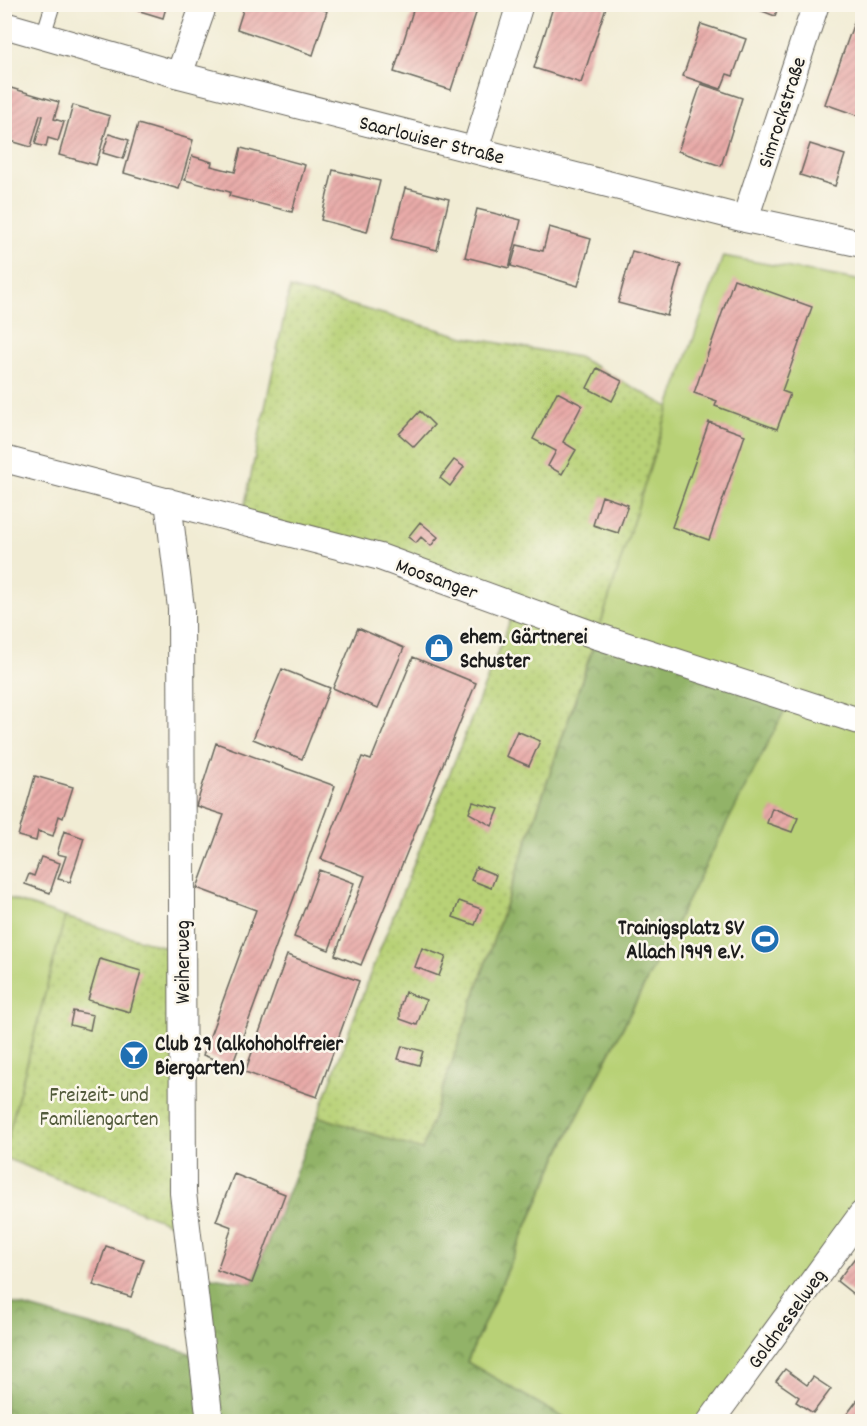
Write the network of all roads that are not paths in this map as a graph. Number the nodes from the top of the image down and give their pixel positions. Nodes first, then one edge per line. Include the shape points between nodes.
1 (53, 4) edge
2 (204, 4) edge
3 (520, 4) edge
4 (816, 4) edge
5 (4, 25) edge
6 (43, 36) junction
7 (179, 75) junction
8 (475, 150) junction
9 (745, 219) junction
10 (862, 244) edge
11 (4, 459) edge
12 (168, 501) junction
13 (862, 722) edge
14 (862, 1214) edge
15 (210, 1422) edge
16 (710, 1422) edge

1 - 6 lane
2 - 7 street
3 - 8 street
4 - 9 street, Simrockstraße
5 - 6 street, Saarlouiser Straße
6 - 7 street, Saarlouiser Straße
7 - 8 street, Saarlouiser Straße
8 - 9 street, Saarlouiser Straße
9 - 10 street, Saarlouiser Straße
11 - 12 street, Moosanger
12 - 13 street, Moosanger via 381,557 597,636
12 - 15 street, Weiherweg via 181,608 183,1193
14 - 16 street, Goldnesselweg

